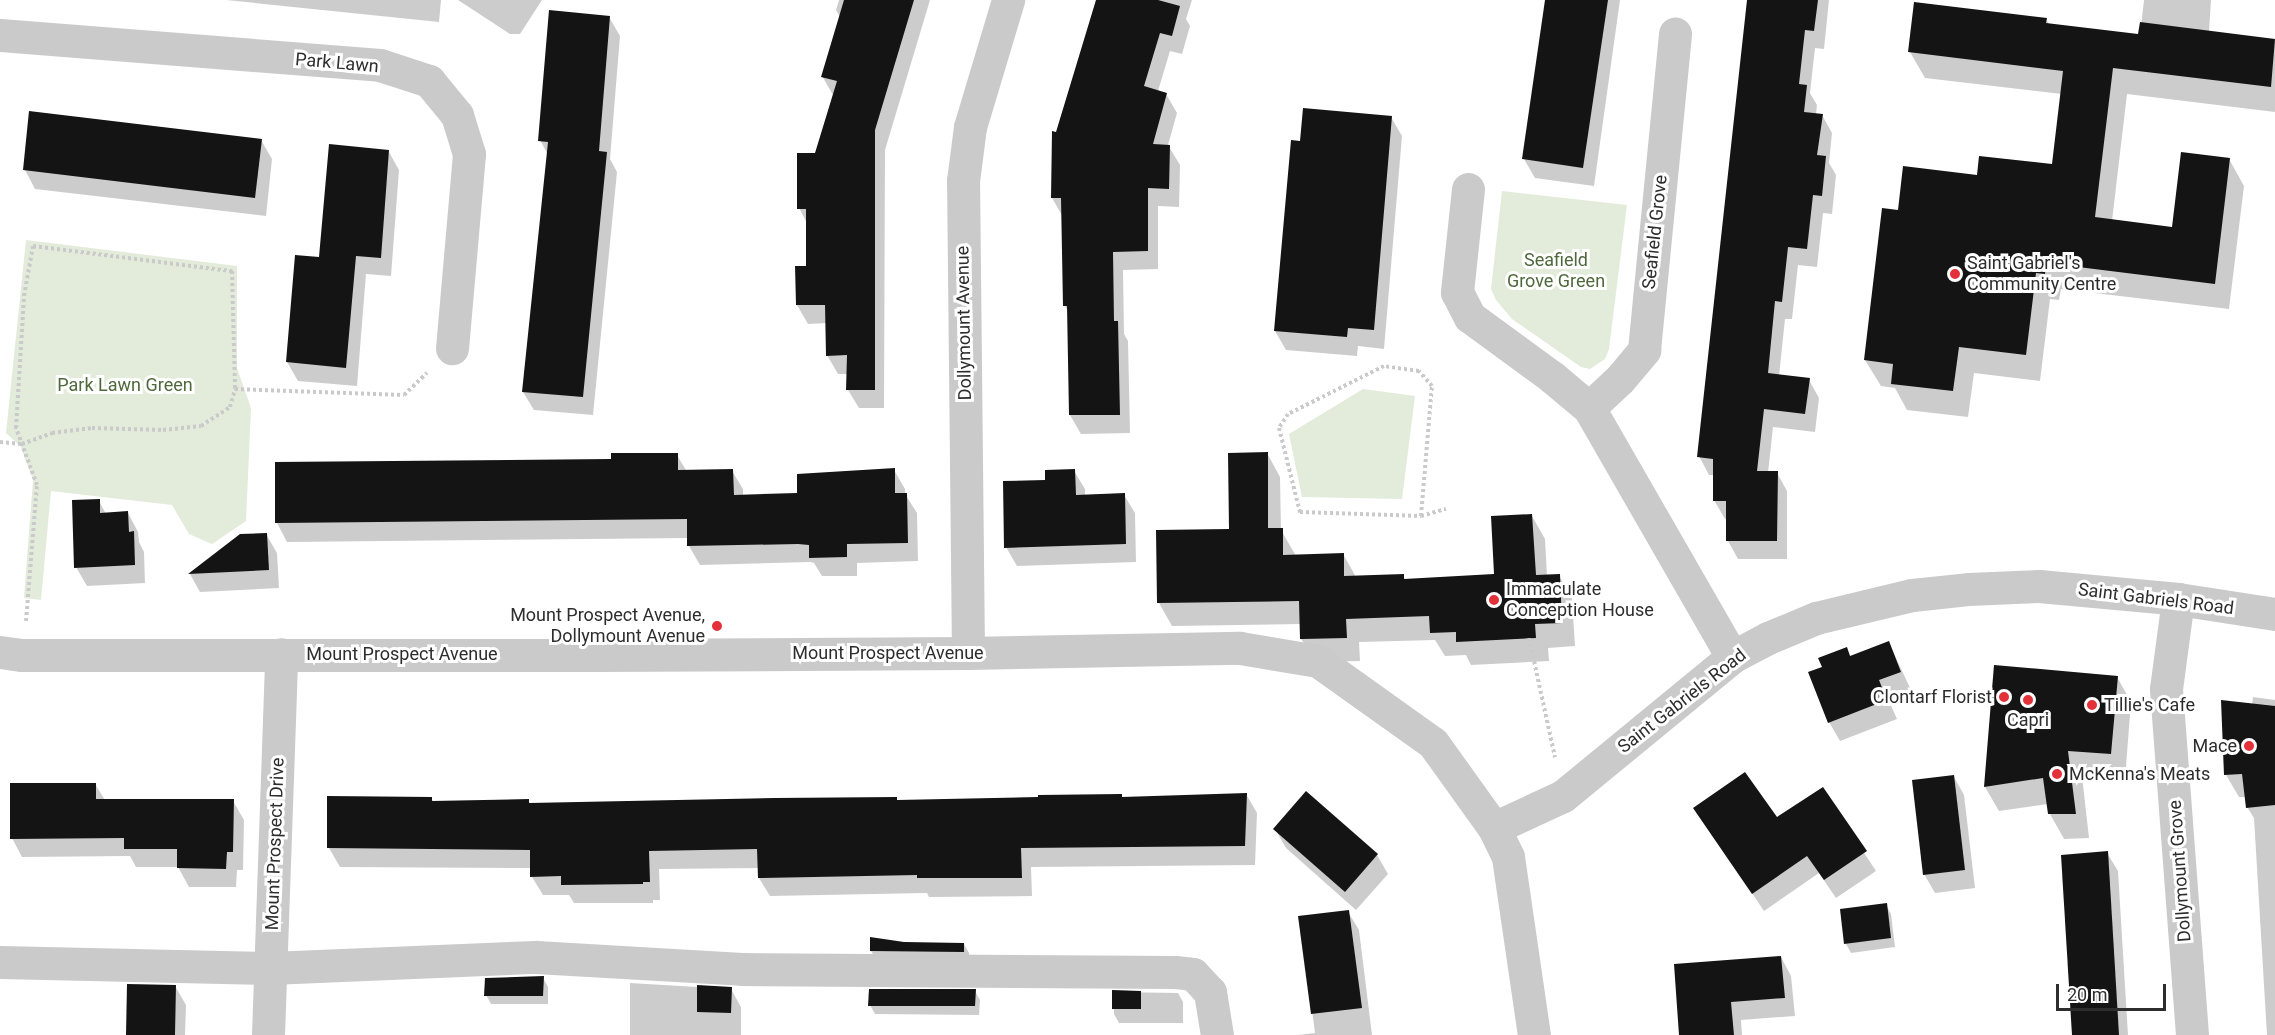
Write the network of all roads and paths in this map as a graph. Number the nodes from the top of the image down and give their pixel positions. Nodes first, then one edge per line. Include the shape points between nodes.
1 (1008, 0) edge
2 (1675, 34) dead end
3 (0, 35) edge
4 (1468, 189) dead end
5 (452, 348) joint
6 (235, 389) junction
7 (1589, 408) junction
8 (0, 442) edge
9 (22, 444) junction
10 (1446, 509) dead end
11 (1421, 516) junction
12 (2178, 599) junction
13 (2275, 614) edge
14 (1529, 638) dead end
15 (11, 653) edge
16 (968, 653) junction
17 (281, 654) junction
18 (1732, 657) junction
19 (1563, 796) junction
20 (1494, 828) junction
21 (0, 962) edge
22 (270, 968) junction
23 (268, 1035) edge
24 (1217, 1035) edge
25 (1534, 1035) edge
26 (2192, 1035) edge

1 - 16 street, Dollymount Avenue via 970,127 963,181
2 - 7 street, Seafield Grove via 1644,350
3 - 5 street, Park Lawn via 380,65 429,81 457,115 469,154
4 - 7 street via 1457,292 1470,317
5 - 6 path via 404,395
6 - 9 path via 230,407 201,426 163,430 92,428 52,433
6 - 9 path via 232,271 33,246 24,296 16,428
7 - 18 street
8 - 9 path
9 - 15 path via 37,485
10 - 11 path
11 - 11 path via 1432,386 1419,371 1384,366 1288,414 1279,428 1300,512
12 - 13 street, Saint Gabriels Road
12 - 18 street, Saint Gabriels Road via 2039,586 1912,595 1816,618
12 - 26 street, Dollymount Grove via 2166,689
14 - 19 path
15 - 17 street, Mount Prospect Avenue
16 - 17 street, Mount Prospect Avenue
16 - 20 street, Mount Prospect Avenue via 1240,648 1318,661 1433,743
17 - 22 street, Mount Prospect Drive
18 - 19 street, Saint Gabriels Road
19 - 20 street, Saint Gabriels Road
20 - 25 street, Mount Prospect Avenue via 1508,857
21 - 22 street
22 - 23 street, Mount Prospect Drive
22 - 24 street via 536,957 742,969 1175,972 1193,974 1210,992

